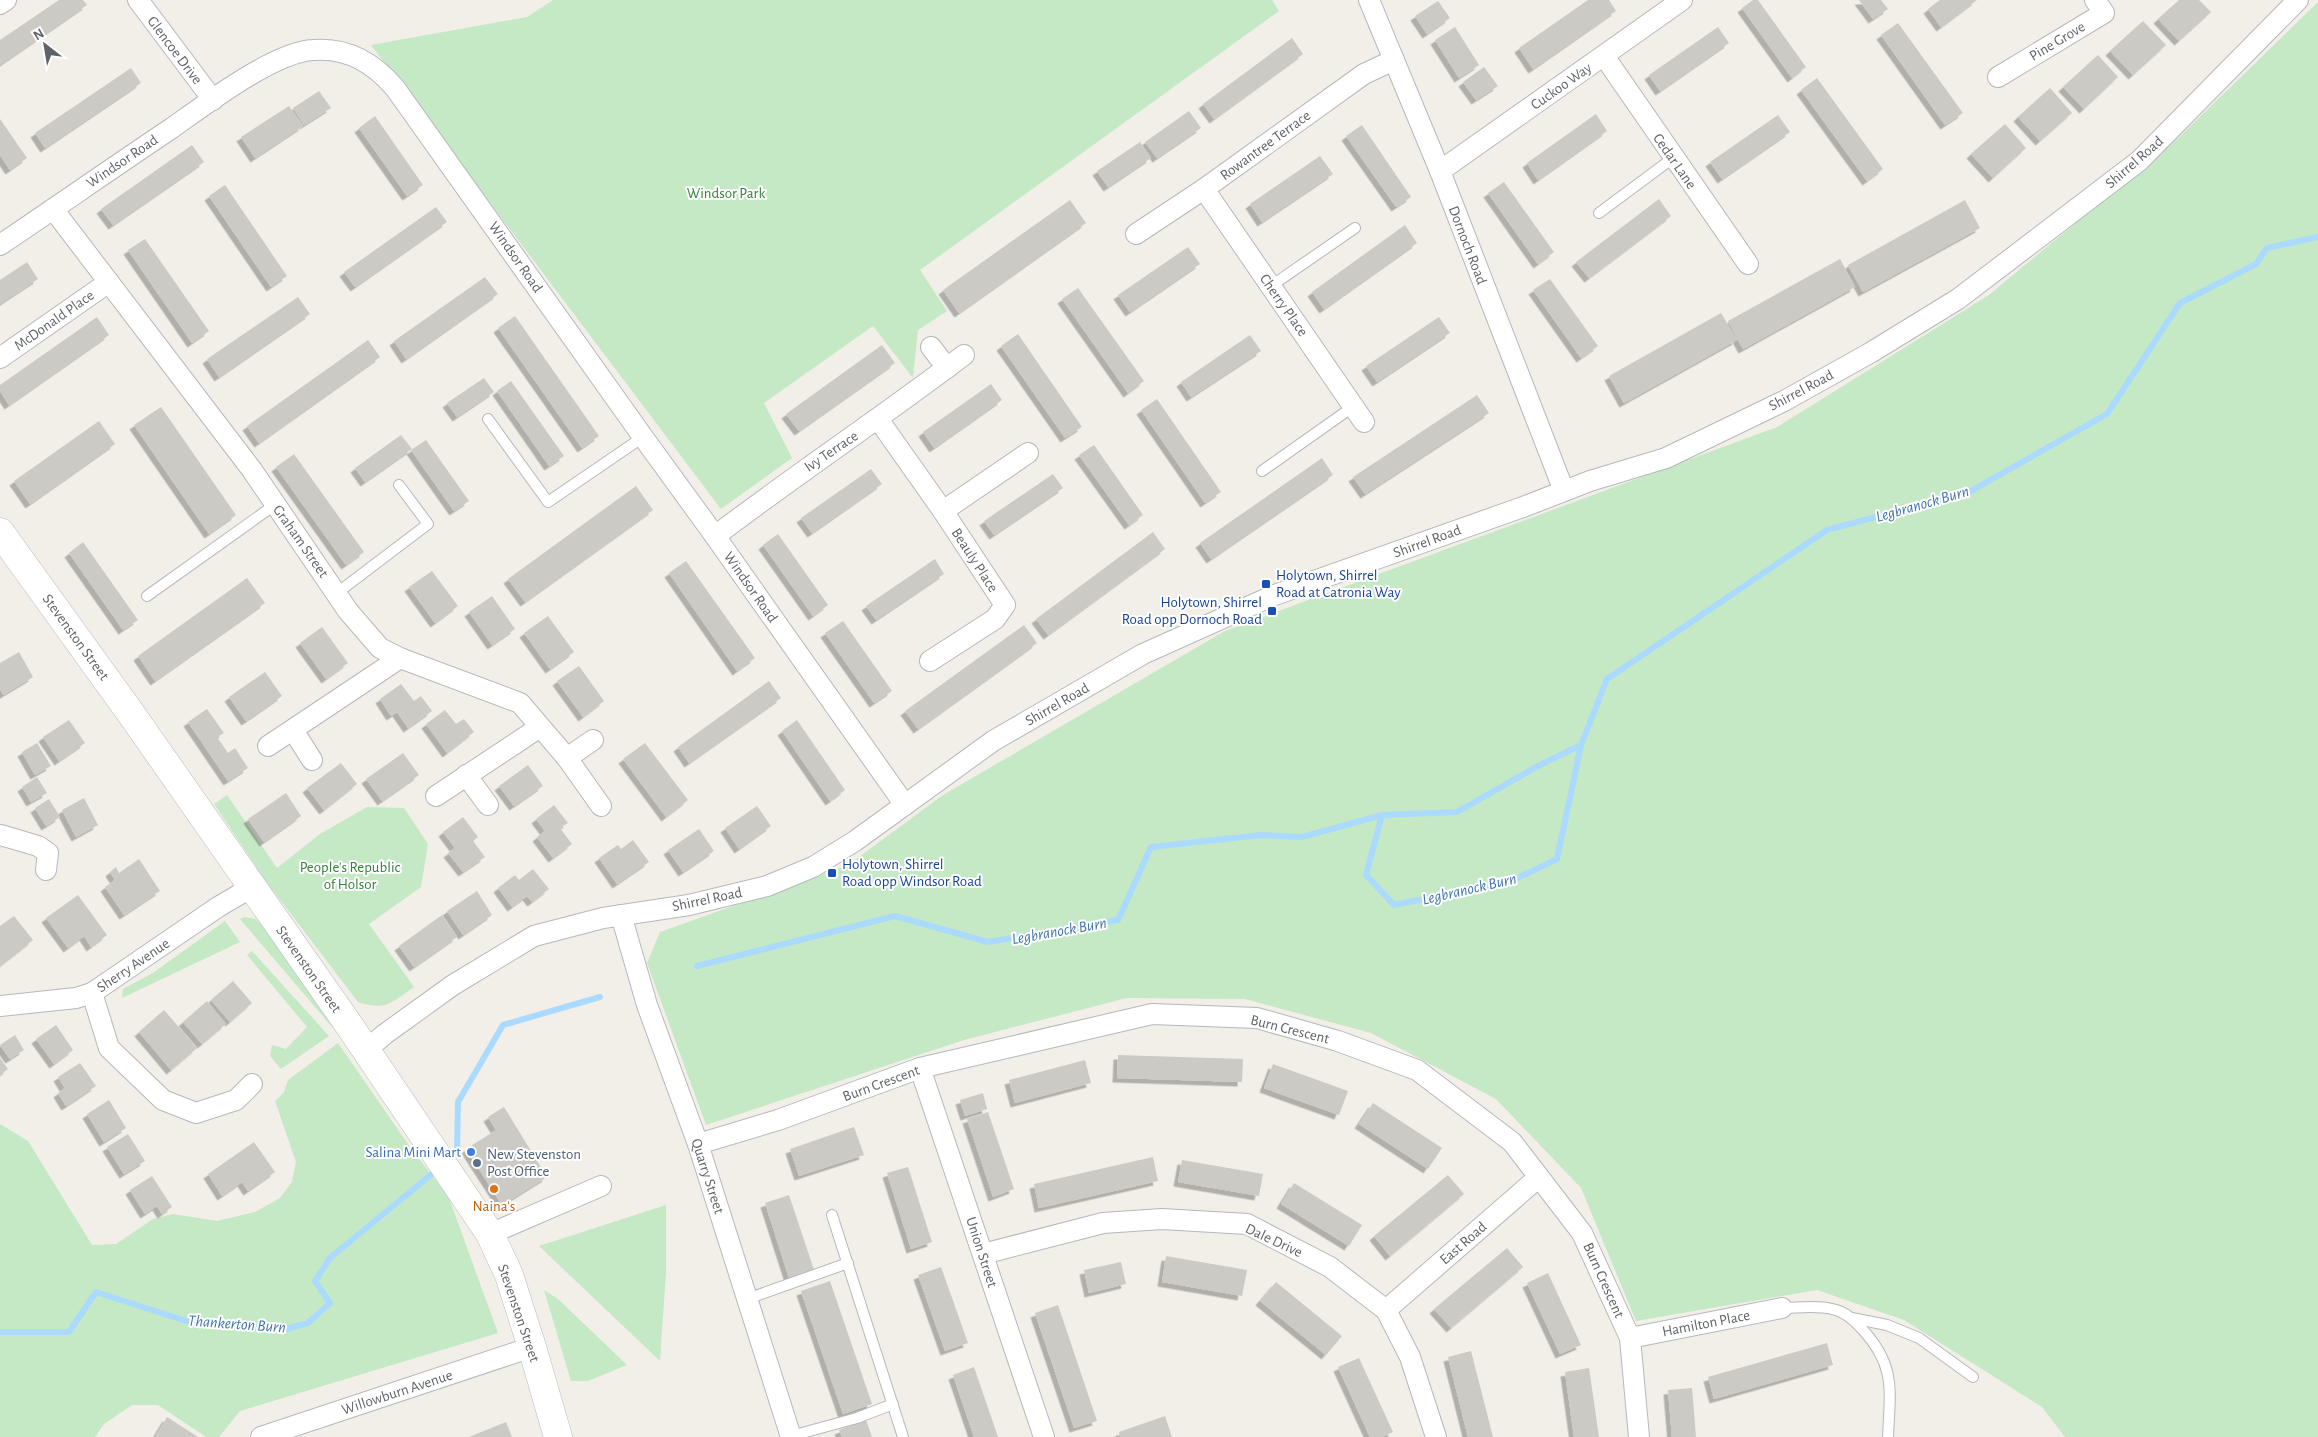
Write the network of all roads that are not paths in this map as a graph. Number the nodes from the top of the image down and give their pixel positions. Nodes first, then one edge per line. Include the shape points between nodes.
1 (6, 0) edge
2 (138, 0) edge
3 (1369, 0) edge
4 (1682, 0) edge
5 (2096, 0) edge
6 (2298, 0) edge
7 (0, 4) edge
8 (1604, 56) junction
9 (1394, 60) junction
10 (1998, 77) dead end
11 (213, 100) junction
12 (1673, 158) junction
13 (1440, 171) junction
14 (1204, 189) junction
15 (53, 209) junction
16 (1599, 213) dead end
17 (1354, 228) dead end
18 (1136, 234) dead end
19 (0, 245) edge
20 (1748, 264) dead end
21 (109, 282) junction
22 (1271, 286) junction
23 (931, 347) dead end
24 (964, 355) dead end
25 (0, 358) edge
26 (947, 368) junction
27 (1359, 414) joint
28 (878, 419) junction
29 (488, 420) dead end
30 (643, 437) junction
31 (1028, 453) dead end
32 (1262, 471) dead end
33 (399, 485) dead end
34 (1564, 491) junction
35 (276, 504) junction
36 (943, 511) junction
37 (0, 532) edge
38 (715, 536) junction
39 (337, 593) junction
40 (147, 596) dead end
41 (400, 658) junction
42 (930, 660) dead end
43 (540, 727) junction
44 (293, 730) junction
45 (593, 740) dead end
46 (268, 746) dead end
47 (567, 758) junction
48 (312, 760) dead end
49 (466, 776) junction
50 (436, 796) dead end
51 (488, 805) dead end
52 (905, 805) junction
53 (601, 806) dead end
54 (0, 830) edge
55 (0, 837) edge
56 (46, 870) dead end
57 (252, 887) junction
58 (621, 915) junction
59 (92, 993) junction
60 (0, 1006) edge
61 (366, 1050) junction
62 (920, 1068) junction
63 (252, 1084) dead end
64 (698, 1144) junction
65 (1539, 1177) junction
66 (601, 1186) dead end
67 (832, 1215) dead end
68 (490, 1234) junction
69 (983, 1254) junction
70 (848, 1263) junction
71 (747, 1299) junction
72 (1782, 1308) joint
73 (1386, 1310) junction
74 (1852, 1318) junction
75 (1630, 1338) junction
76 (532, 1347) junction
77 (1973, 1377) dead end
78 (893, 1404) junction
79 (261, 1437) edge
80 (558, 1437) edge
81 (791, 1437) edge
82 (903, 1437) edge
83 (1044, 1437) edge
84 (1436, 1437) edge
85 (1640, 1437) edge
86 (1888, 1437) edge

1 - 7 street
2 - 11 street, Glencoe Drive
3 - 9 street, Dornoch Road
4 - 8 street, Cuckoo Way
5 - 10 street, Pine Grove via 2104,14
6 - 34 street, Shirrel Road via 2140,161 1958,299 1784,401 1666,458
8 - 12 street, Cedar Lane
8 - 13 street, Cuckoo Way
9 - 13 street, Dornoch Road
9 - 14 street, Rowantree Terrace via 1364,74
11 - 15 street, Windsor Road
11 - 30 street, Windsor Road via 282,57 313,50 359,57 384,75
12 - 16 lane
12 - 20 street, Cedar Lane
13 - 34 street, Dornoch Road
14 - 18 street, Rowantree Terrace
14 - 22 street, Cherry Place
15 - 19 street, Windsor Road
15 - 21 street, Graham Street
17 - 22 lane
21 - 25 street, McDonald Place
21 - 35 street, Graham Street
22 - 27 street, Cherry Place
23 - 26 street
24 - 26 street, Ivy Terrace
26 - 28 street, Ivy Terrace
27 - 32 lane
28 - 36 street, Beauly Place
28 - 38 street, Ivy Terrace via 809,465
29 - 30 lane via 548,502
30 - 38 street, Windsor Road
31 - 36 street, Beauly Place
33 - 39 lane via 428,524
34 - 52 street, Shirrel Road via 1272,596 1143,654 993,742
35 - 39 street, Graham Street
35 - 40 lane
36 - 42 street, Beauly Place via 1005,605 995,619
37 - 57 main road, Stevenston Street
38 - 52 street, Windsor Road
39 - 41 street, Graham Street via 380,648
41 - 43 street, Graham Street via 520,703
41 - 44 street
43 - 47 street, Graham Street
43 - 49 street
44 - 46 street
44 - 48 street
45 - 47 street
47 - 53 street, Graham Street
49 - 50 street
49 - 51 street
52 - 58 street, Shirrel Road via 813,867 767,886 689,905
54 - 55 street
55 - 56 street via 38,846 48,853
57 - 59 street, Sherry Avenue
57 - 61 main road, Stevenston Street
58 - 61 street, Shirrel Road via 534,936 452,986
58 - 64 street, Quarry Street via 647,1005
59 - 60 street, Sherry Avenue via 76,998
59 - 63 street via 110,1048 163,1100 196,1113 236,1100
61 - 68 main road, Stevenston Street
62 - 64 street, Burn Crescent via 778,1120
62 - 65 street, Burn Crescent via 1152,1014 1257,1018 1338,1041 1417,1070 1512,1142
62 - 69 street, Union Street
64 - 71 street, Quarry Street
65 - 73 street, East Road
65 - 75 street, Burn Crescent via 1582,1233
66 - 68 street
67 - 70 lane
68 - 76 main road, Stevenston Street via 508,1275
69 - 73 street, Dale Drive via 1103,1223 1162,1219 1247,1224 1330,1267
69 - 83 street, Union Street
70 - 71 lane
70 - 78 lane
71 - 81 street, Quarry Street
72 - 74 lane via 1832,1309
72 - 75 street, Hamilton Place
73 - 84 street, Dale Drive via 1410,1357
74 - 77 lane via 1887,1325 1919,1338
74 - 86 lane via 1885,1361 1890,1384
75 - 85 street, Burn Crescent
76 - 79 street, Willowburn Avenue
76 - 80 main road, Stevenston Street
78 - 81 lane
78 - 82 lane

